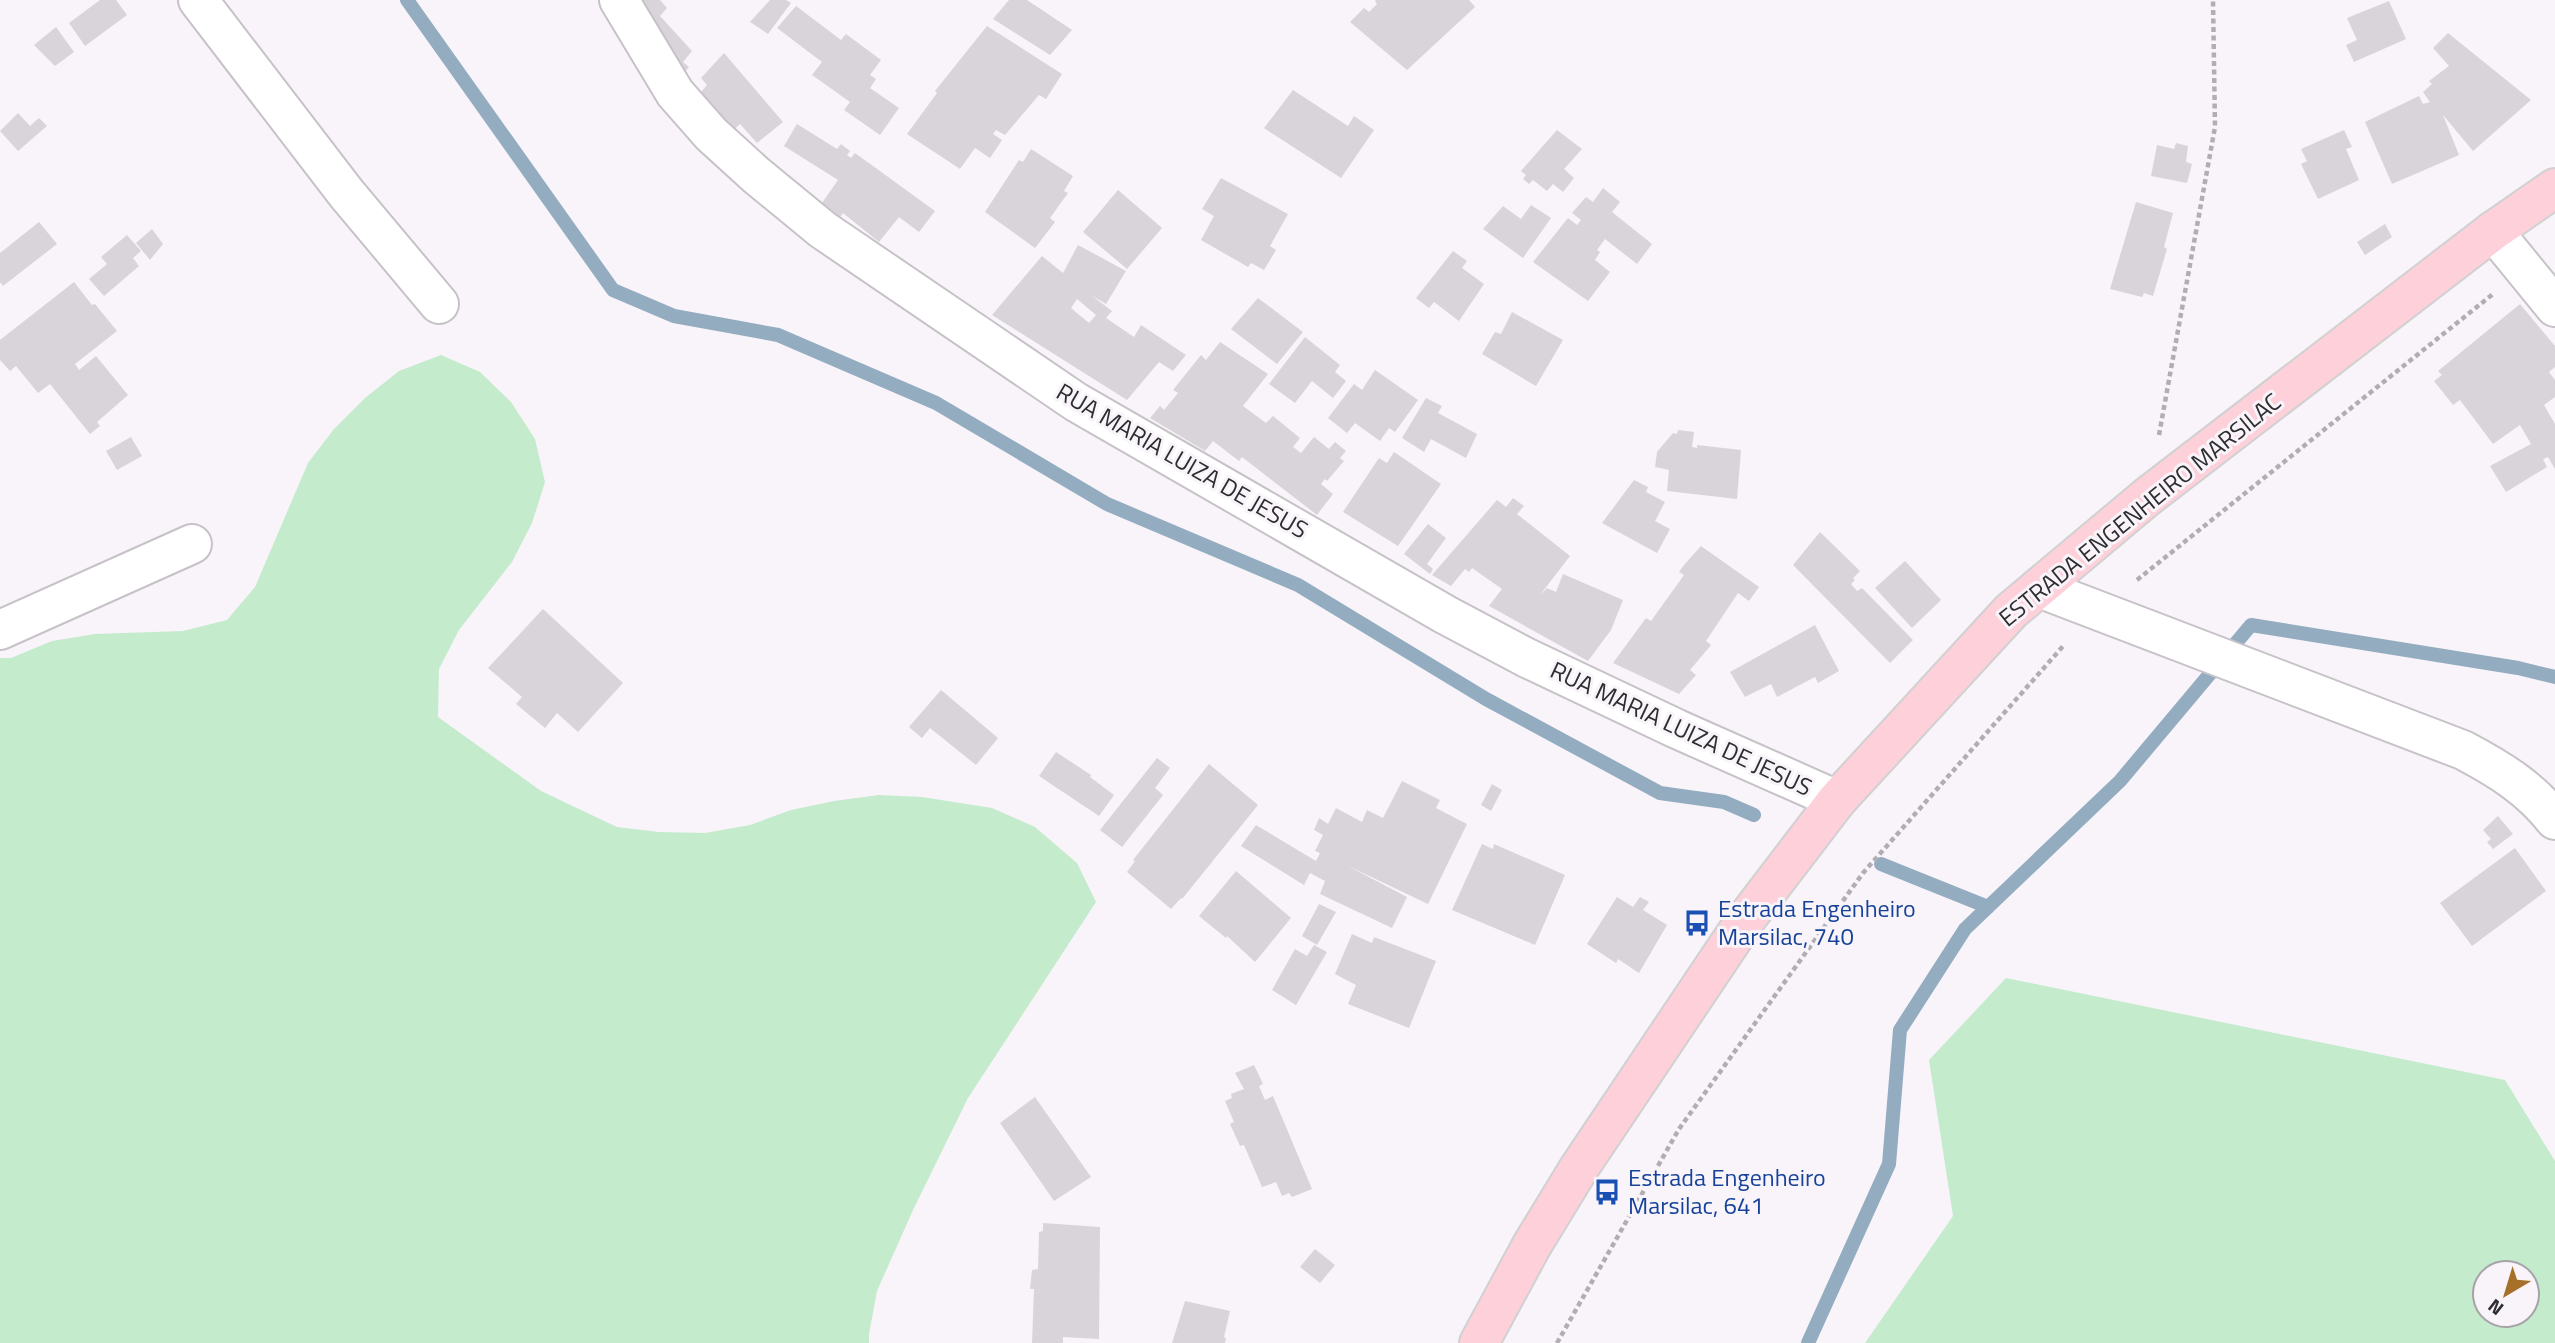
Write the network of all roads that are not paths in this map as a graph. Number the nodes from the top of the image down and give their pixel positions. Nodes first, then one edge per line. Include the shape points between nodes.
1 (198, 0) edge
2 (619, 0) edge
3 (2555, 188) edge
4 (2493, 231) junction
5 (439, 304) dead end
6 (2555, 307) edge
7 (192, 544) dead end
8 (2039, 588) junction
9 (0, 629) edge
10 (1837, 800) junction
11 (2555, 820) edge
12 (1479, 1343) edge

1 - 5 street via 346,193
2 - 10 street, RUA MARIA LUIZA DE JESUS via 675,93 756,175 823,230 1076,402 1492,640
3 - 4 main road, ESTRADA ENGENHEIRO MARSILAC
4 - 6 street
4 - 8 main road, ESTRADA ENGENHEIRO MARSILAC via 2147,497
7 - 9 street
8 - 10 main road, ESTRADA ENGENHEIRO MARSILAC via 2011,611
8 - 11 street via 2463,750 2506,773
10 - 12 main road, ESTRADA ENGENHEIRO MARSILAC via 1746,919 1579,1168

